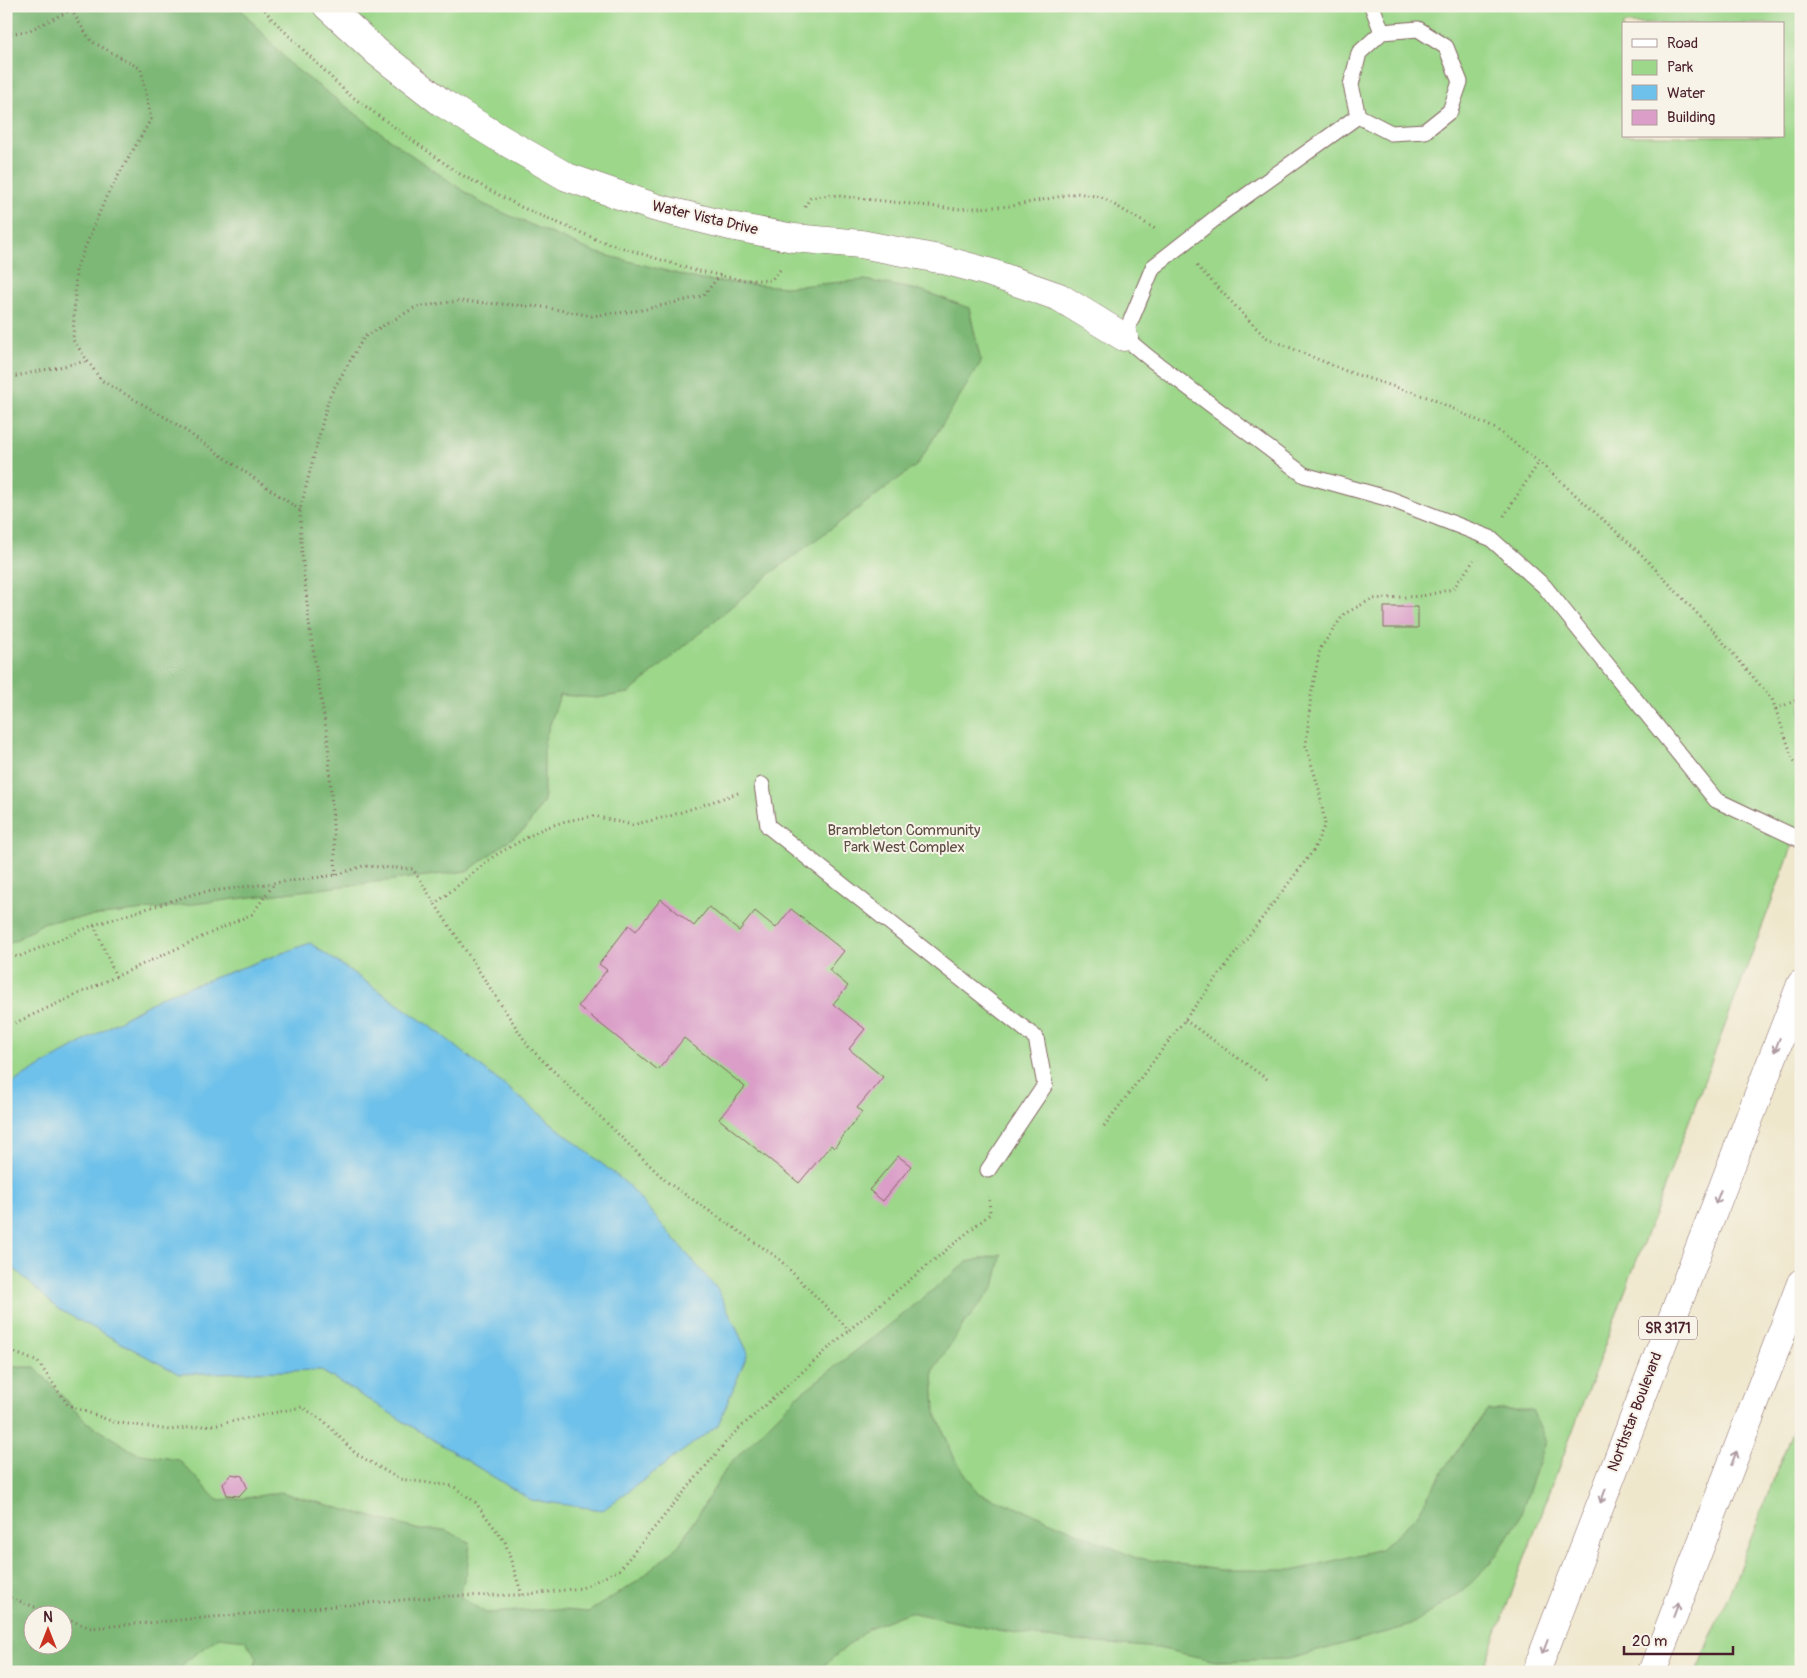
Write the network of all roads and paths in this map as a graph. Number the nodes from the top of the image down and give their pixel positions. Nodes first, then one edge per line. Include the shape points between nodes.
1 (327, 6) edge
2 (1372, 6) edge
3 (1382, 32) junction
4 (6, 34) edge
5 (1358, 116) junction
6 (720, 275) dead end
7 (1124, 337) junction
8 (88, 361) junction
9 (6, 378) edge
10 (1538, 462) dead end
11 (300, 510) junction
12 (1490, 538) junction
13 (1801, 698) edge
14 (1776, 709) dead end
15 (762, 785) joint
16 (1801, 840) edge
17 (336, 875) junction
18 (274, 884) junction
19 (435, 904) junction
20 (94, 925) junction
21 (6, 953) edge
22 (116, 977) junction
23 (1801, 984) edge
24 (1185, 1020) junction
25 (15, 1023) dead end
26 (1267, 1079) dead end
27 (1104, 1126) dead end
28 (988, 1170) joint
29 (1801, 1282) edge
30 (849, 1330) junction
31 (6, 1349) edge
32 (522, 1595) junction
33 (6, 1596) edge
34 (32, 1606) edge
35 (72, 1621) edge
36 (1536, 1672) edge
37 (1652, 1672) edge

1 - 7 main road, Water Vista Drive via 378,54 441,102 567,177 657,208 730,226 794,238 861,244 988,272 1059,297
2 - 3 lane
3 - 5 lane via 1359,53 1351,85
3 - 5 lane via 1418,30 1439,43 1446,48 1460,82 1450,111 1424,131 1391,134
4 - 8 path via 28,31 71,10 91,42 141,69 151,119 106,197 76,269 73,340
5 - 7 lane via 1222,213 1153,267
6 - 11 path via 702,296 642,310 592,316 542,307 458,301 416,307 364,337 329,397
7 - 12 lane via 1304,475 1390,499
8 - 9 path
8 - 11 path via 101,380 170,420
10 - 12 path
11 - 17 path via 310,631 328,741
12 - 16 lane via 1544,586 1716,800
12 - 24 path via 1453,589 1422,596 1372,599 1344,614 1320,649 1306,746 1325,824 1313,851
13 - 14 path
15 - 19 path via 670,816 632,825 594,816 542,829 494,856
15 - 28 lane via 768,826 1036,1038 1046,1085
17 - 18 path
17 - 19 path via 363,866 413,869
18 - 20 path via 197,893
18 - 22 path via 252,914
19 - 30 path via 529,1047 667,1182 778,1258
20 - 21 path via 18,956
20 - 22 path
22 - 25 path
23 -> 36 main road, Northstar Boulevard / SR 3171
24 - 26 path
24 - 27 path
28 - 30 path via 990,1214
37 -> 29 main road
30 - 32 path via 731,1436 619,1570 582,1588
31 - 32 path via 38,1362 68,1405 114,1422 170,1430 219,1424 302,1407 325,1422 355,1452 399,1479 453,1486 475,1502 505,1542
32 - 35 path via 446,1596 91,1628
33 - 34 path

